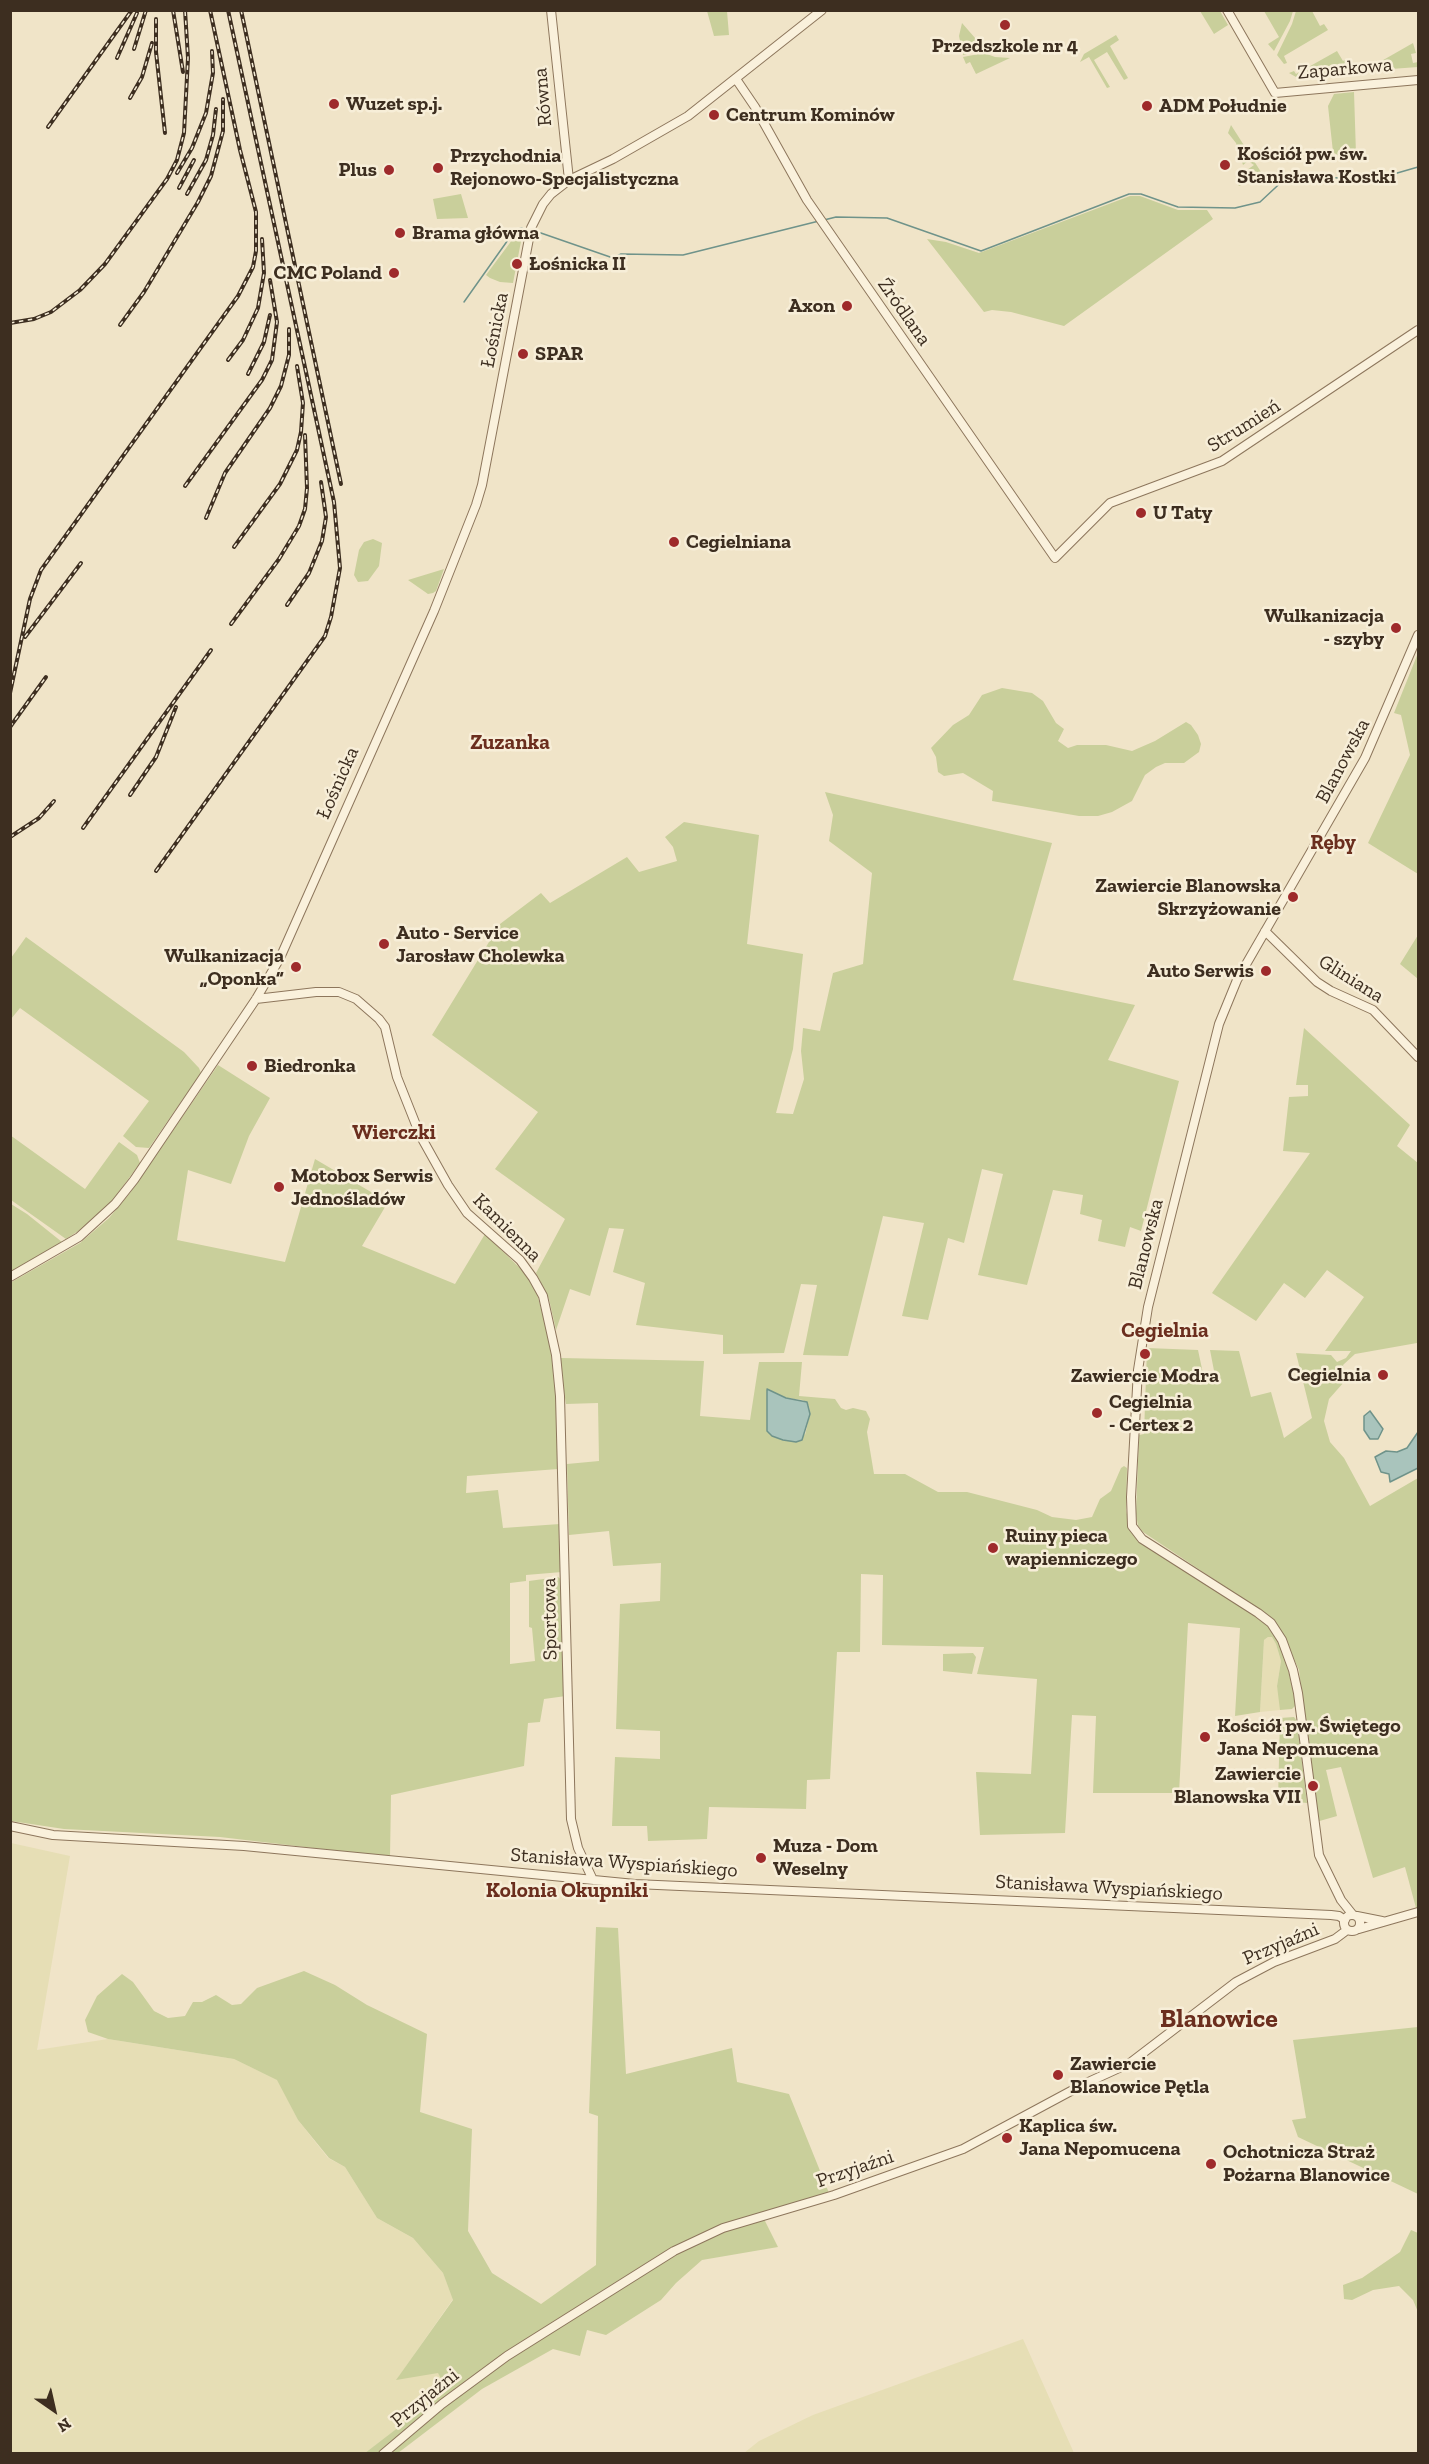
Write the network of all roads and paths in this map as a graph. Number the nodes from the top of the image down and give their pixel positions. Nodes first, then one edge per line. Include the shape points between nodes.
1 (551, 10) edge
2 (822, 10) edge
3 (1227, 10) edge
4 (736, 79) junction
5 (1419, 80) edge
6 (569, 180) junction
7 (1419, 330) edge
8 (1054, 558) joint
9 (1419, 635) edge
10 (1265, 931) junction
11 (256, 999) junction
12 (1419, 1057) edge
13 (10, 1277) edge
14 (556, 1354) joint
15 (10, 1826) edge
16 (593, 1880) junction
17 (1341, 1900) junction
18 (1419, 1912) edge
19 (1355, 1916) junction
20 (1342, 1918) junction
21 (1384, 1921) junction
22 (1359, 1929) junction
23 (1347, 1930) junction
24 (383, 2454) edge

1 - 6 street, Równa
2 - 4 street
3 - 5 street, Zaparkowa via 1275,93
4 - 6 street via 674,125
4 - 8 street, Źródlana via 821,221
6 - 11 street, Łośnicka via 551,194 531,228 476,505 415,654 280,958
7 - 8 street, Strumień via 1222,461 1110,503
9 - 10 street, Blanowska via 1365,758
10 - 12 street, Gliniana via 1322,986 1373,1010
10 - 17 street, Blanowska via 1237,980 1218,1028 1148,1307 1138,1370 1131,1517 1135,1532 1142,1539 1258,1613 1276,1630 1298,1693 1317,1849
11 - 13 street, Łośnicka via 115,1204 79,1237
11 - 14 street, Kamienna via 337,991 356,999 379,1019 420,1135 467,1213 520,1260 533,1278 546,1305
14 - 16 street, Sportowa via 571,1819 578,1848
15 - 16 street, Stanisława Wyspiańskiego via 53,1835 243,1846
16 - 20 street, Stanisława Wyspiańskiego
17 - 19 street, Blanowska
17 - 20 street
18 - 21 street
19 - 20 street
19 - 21 street
19 - 22 street via 1361,1923
20 - 23 street
21 - 22 street
22 - 23 street
23 - 24 street, Przyjaźni via 1335,1939 1274,1962 1236,1982 1130,2063 963,2150 729,2226 674,2251 507,2356

